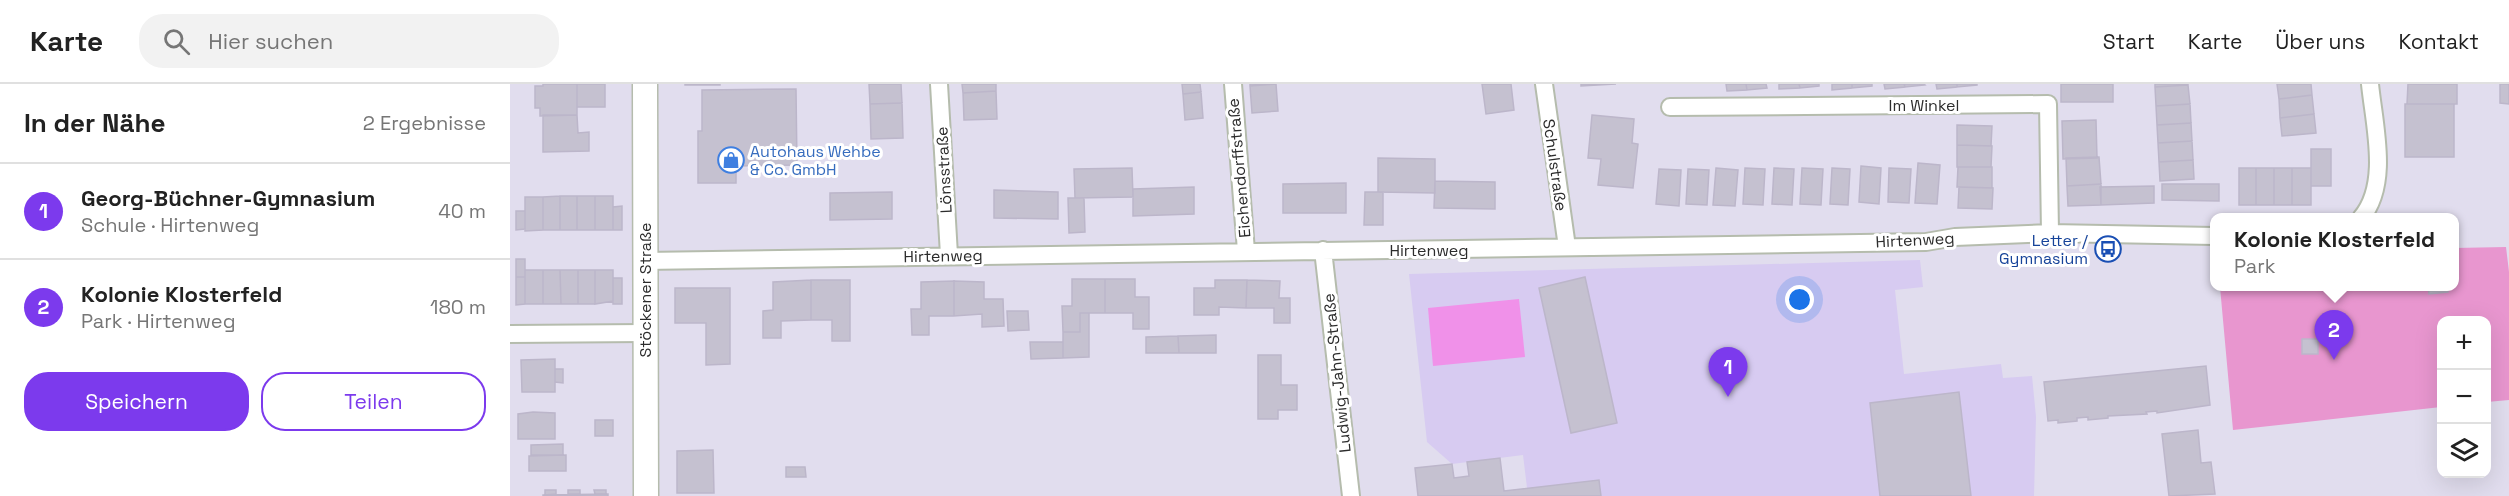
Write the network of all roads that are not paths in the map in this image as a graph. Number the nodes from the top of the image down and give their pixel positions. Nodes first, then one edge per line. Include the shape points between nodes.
1 (645, 84) edge
2 (939, 84) edge
3 (1233, 84) edge
4 (1544, 84) edge
5 (2370, 84) edge
6 (1670, 107) dead end
7 (2364, 213) edge
8 (2050, 233) junction
9 (2210, 236) edge
10 (1567, 246) junction
11 (1323, 250) junction
12 (1246, 251) junction
13 (949, 255) junction
14 (644, 261) junction
15 (645, 333) junction
16 (510, 334) edge
17 (646, 496) edge
18 (1351, 496) edge

1 - 14 main road, Stöckener Straße
2 - 13 street, Lönsstraße
3 - 12 street, Eichendorffstraße
4 - 10 street, Schulstraße
5 - 7 street via 2378,174 2375,195
6 - 8 street, Im Winkel via 2048,104
8 - 9 street, Hirtenweg
8 - 10 street, Hirtenweg via 1926,242
10 - 11 street, Hirtenweg
11 - 12 street, Hirtenweg
11 - 18 street, Ludwig-Jahn-Straße
12 - 13 street, Hirtenweg
13 - 14 street, Hirtenweg
14 - 15 main road, Stöckener Straße
15 - 16 street
15 - 17 main road, Stöckener Straße

